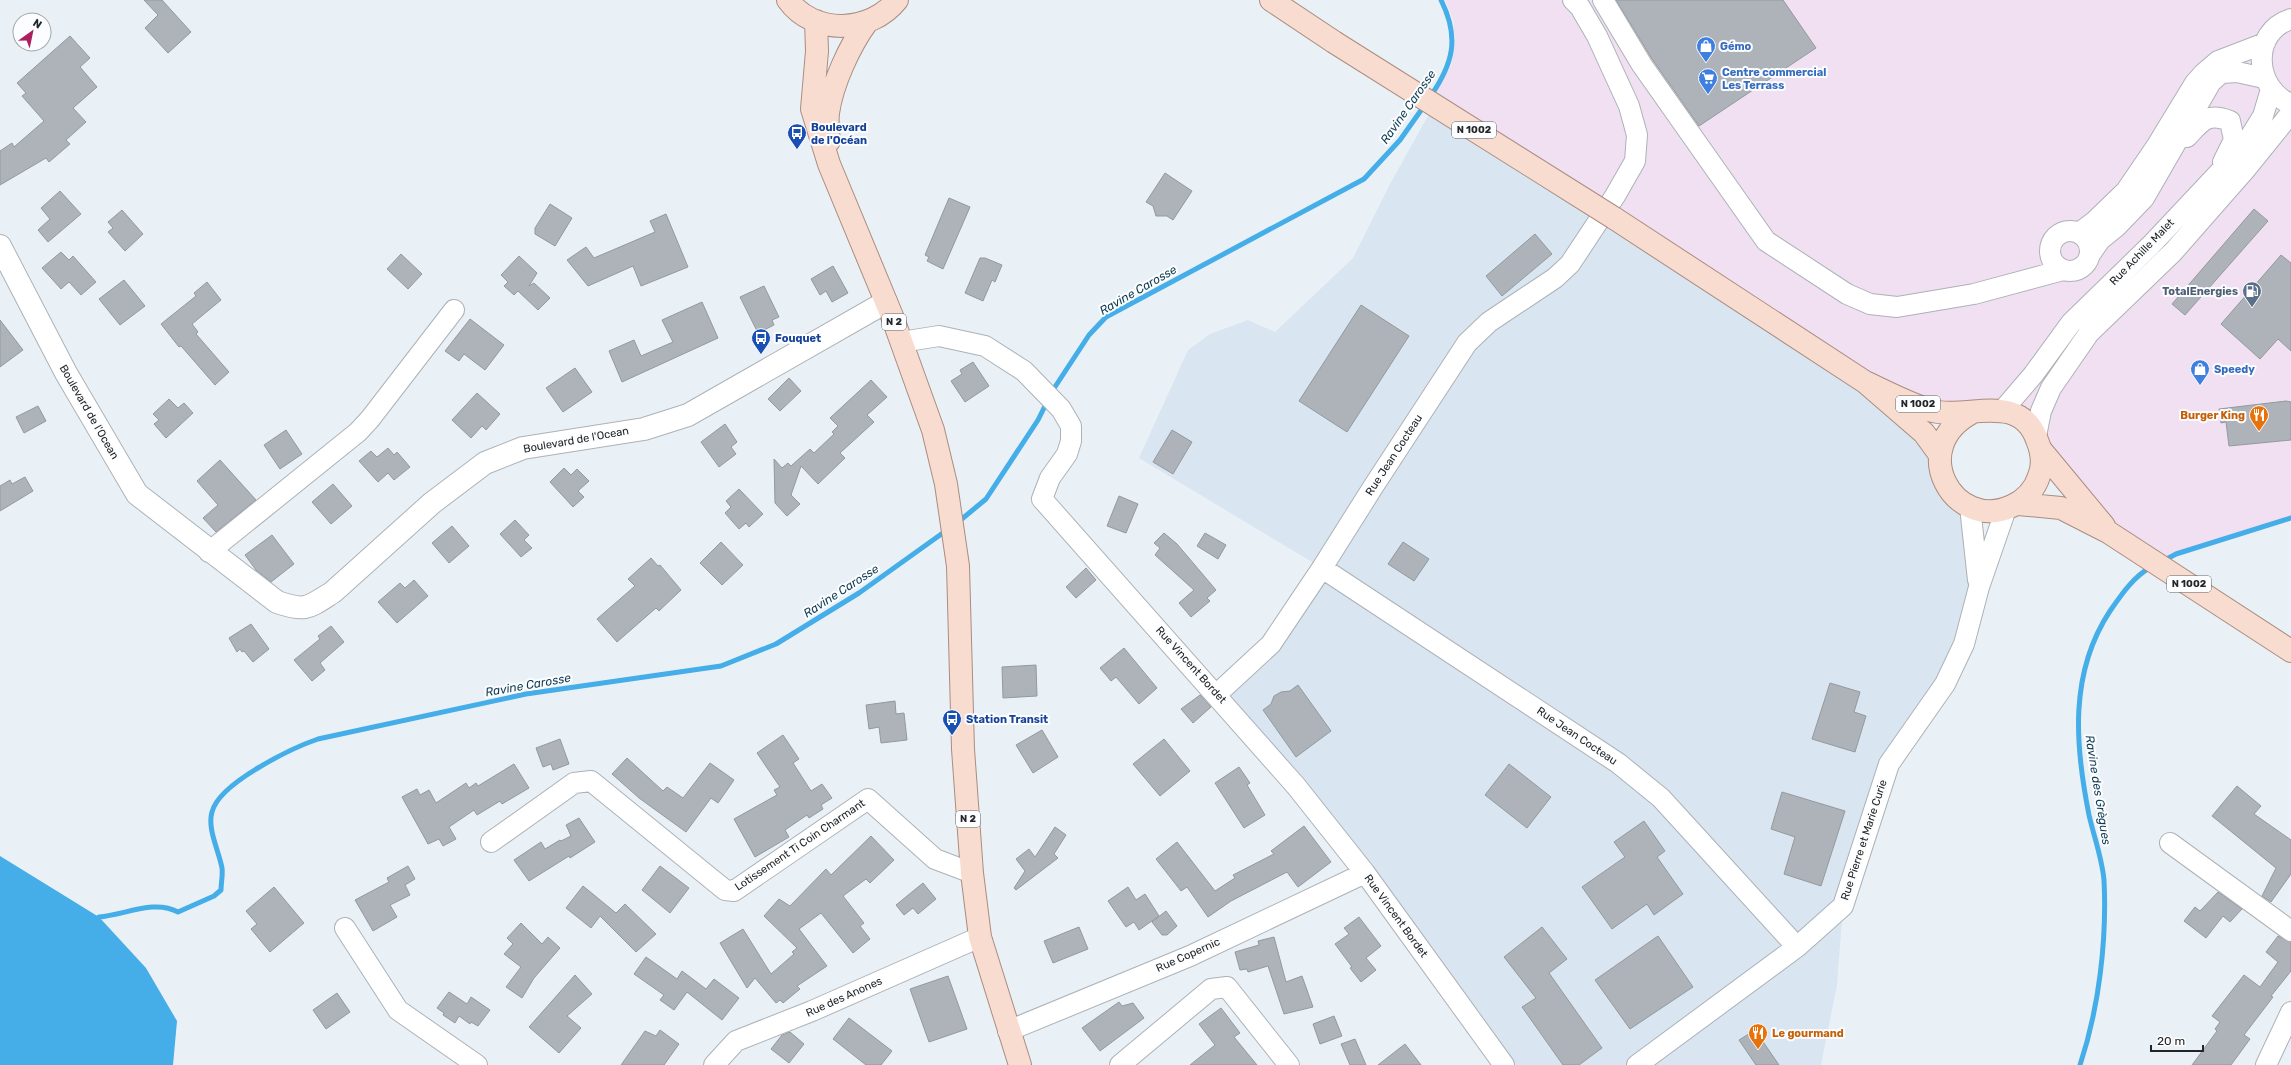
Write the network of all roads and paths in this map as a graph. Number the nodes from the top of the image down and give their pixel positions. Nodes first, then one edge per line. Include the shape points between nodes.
1 (788, 0) edge
2 (897, 0) edge
3 (1271, 0) edge
4 (1573, 0) edge
5 (1603, 0) edge
6 (2291, 19) edge
7 (816, 21) junction
8 (867, 22) junction
9 (2265, 43) junction
10 (2267, 84) junction
11 (2291, 104) edge
12 (2291, 113) edge
13 (2166, 161) junction
14 (829, 164) junction
15 (2216, 174) junction
16 (2079, 233) junction
17 (0, 246) edge
18 (2050, 250) junction
19 (2091, 253) junction
20 (2063, 270) junction
21 (2024, 282) junction
22 (886, 302) junction
23 (454, 310) dead end
24 (901, 342) junction
25 (1865, 382) junction
26 (2002, 410) junction
27 (1974, 412) junction
28 (2038, 443) junction
29 (1940, 455) junction
30 (2012, 506) junction
31 (1970, 507) junction
32 (2108, 532) junction
33 (209, 552) junction
34 (1322, 568) junction
35 (1979, 587) junction
36 (2291, 650) edge
37 (1217, 694) junction
38 (492, 842) dead end
39 (2170, 843) dead end
40 (972, 873) junction
41 (1365, 873) junction
42 (345, 928) dead end
43 (2291, 931) edge
44 (980, 937) junction
45 (1797, 947) junction
46 (2291, 1012) edge
47 (1008, 1031) junction
48 (477, 1065) edge
49 (714, 1065) edge
50 (1020, 1065) edge
51 (1120, 1065) edge
52 (1289, 1065) edge
53 (1504, 1065) edge
54 (1638, 1065) edge
55 (2266, 1065) edge

1 - 7 main road via 802,14
2 - 8 main road via 883,14
3 - 25 main road, N 1002, bridge via 1614,218
4 - 34 street, Rue Jean Cocteau via 1597,36 1629,106 1637,135 1634,161 1615,196 1570,264 1555,278 1489,322 1467,343
5 - 21 street via 1642,65 1766,241 1848,294 1870,304 1897,307 1974,294
6 - 9 street via 2276,27
7 - 8 main road via 833,26
7 - 14 main road, N 2 via 818,51 812,109
8 - 14 main road, N 2 via 846,58 828,112
9 - 10 street via 2261,54
9 - 16 street via 2218,61 2204,73 2126,190
10 - 11 street via 2279,97
10 - 13 street via 2237,72 2221,73 2211,82
10 - 15 street, Rue Achille Malet via 2263,116 2245,145
12 - 28 street, Rue Achille Malet via 2246,170 2173,252 2089,333 2051,388 2041,412
13 - 15 street via 2204,120 2217,116 2230,121 2234,140
13 - 19 street via 2144,198 2100,240
14 - 22 main road, N 2
15 - 26 street, Rue Achille Malet via 2151,245 2071,323 2033,375
16 - 18 street via 2070,231 2059,234 2051,244
16 - 19 street via 2088,241
17 - 33 street, Boulevard de l'Ocean via 66,373 137,494
18 - 20 street via 2053,262
18 - 21 street
19 - 20 street via 2081,268 2069,272
20 - 21 street
22 - 24 main road, N 2
22 - 33 street, Boulevard de l'Ocean via 688,415 644,429 523,448 485,462 432,503 333,592 315,604 299,609 277,602
23 - 33 street via 362,428
24 - 37 street, Rue Vincent Bordet via 939,336 985,346 1024,371 1061,409 1071,426 1071,441 1067,454 1050,478 1042,499
24 - 40 main road, N 2 via 933,430 946,484 958,566 963,749
25 - 27 main road, N 1002 via 1938,412
25 - 29 main road, N 1002 via 1924,433
26 - 27 main road
26 - 28 main road via 2022,419
27 - 29 main road via 1960,418 1950,429 1943,441
28 - 30 main road via 2040,475 2027,496
28 - 32 main road, N 1002
29 - 31 main road via 1940,468 1950,491
30 - 31 main road via 1994,511
30 - 32 main road, N 1002 via 2061,508
30 - 35 street, Rue Pierre et Marie Curie
31 - 35 street, Rue Pierre et Marie Curie
32 - 36 main road, N 1002
34 - 37 street, Rue Jean Cocteau via 1271,644
34 - 45 street, Rue Jean Cocteau via 1618,763 1661,798
35 - 45 street, Rue Pierre et Marie Curie via 1964,644 1945,684 1889,764 1843,906
37 - 41 street, Rue Vincent Bordet via 1296,786
38 - 40 street, Lotissement Ti Coin Charmant via 574,783 591,781 725,890 734,891 868,799 935,859
39 - 43 street
40 - 44 main road, N 2
41 - 47 street, Rue Copernic via 1190,956
41 - 53 street, Rue Vincent Bordet
42 - 48 street via 398,1010
44 - 47 main road, N 2
44 - 49 street, Rue des Anones via 812,1011 736,1041
45 - 54 street, Rue Pierre et Marie Curie
46 - 55 street
47 - 50 main road, N 2
51 - 52 street via 1211,989 1227,987

